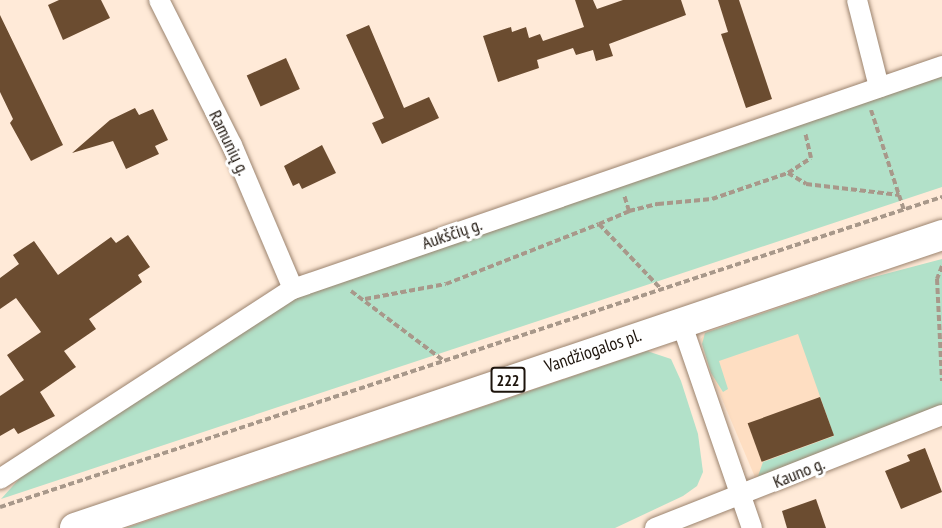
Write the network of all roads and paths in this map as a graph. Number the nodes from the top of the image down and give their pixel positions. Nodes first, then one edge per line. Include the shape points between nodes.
1 (159, 0) edge
2 (857, 0) edge
3 (942, 66) edge
4 (873, 90) junction
5 (798, 115) junction
6 (788, 173) junction
7 (619, 177) junction
8 (899, 195) junction
9 (942, 197) edge
10 (904, 210) junction
11 (629, 211) junction
12 (599, 224) junction
13 (942, 235) edge
14 (942, 266) edge
15 (327, 277) junction
16 (293, 290) junction
17 (662, 290) junction
18 (365, 299) junction
19 (681, 322) junction
20 (443, 360) junction
21 (942, 381) edge
22 (942, 415) edge
23 (0, 479) edge
24 (739, 492) junction
25 (0, 507) edge
26 (75, 528) edge
27 (655, 528) edge
28 (752, 528) edge

1 - 16 street, Ramunių g. via 232,145
2 - 4 street
3 - 4 street, Aukščių g.
4 - 5 street, Aukščių g.
4 - 8 path
5 - 6 path via 811,158
5 - 7 street, Aukščių g.
6 - 8 path via 806,184
6 - 11 path via 712,199
7 - 11 path
7 - 15 street, Aukščių g.
8 - 10 path
9 - 10 path
10 - 17 path
11 - 12 path
12 - 17 path
12 - 18 path via 446,284
13 - 19 main road, Vandžiogalos pl. / 222
14 - 21 path via 937,279
15 - 16 street, Aukščių g.
15 - 18 path
16 - 23 street, Aukščių g.
17 - 20 path
18 - 20 path
19 - 24 street
19 - 26 main road, Vandžiogalos pl. / 222
20 - 25 path via 189,448
22 - 24 street, Kauno g. via 760,489
24 - 27 street, Kauno g.
24 - 28 street

